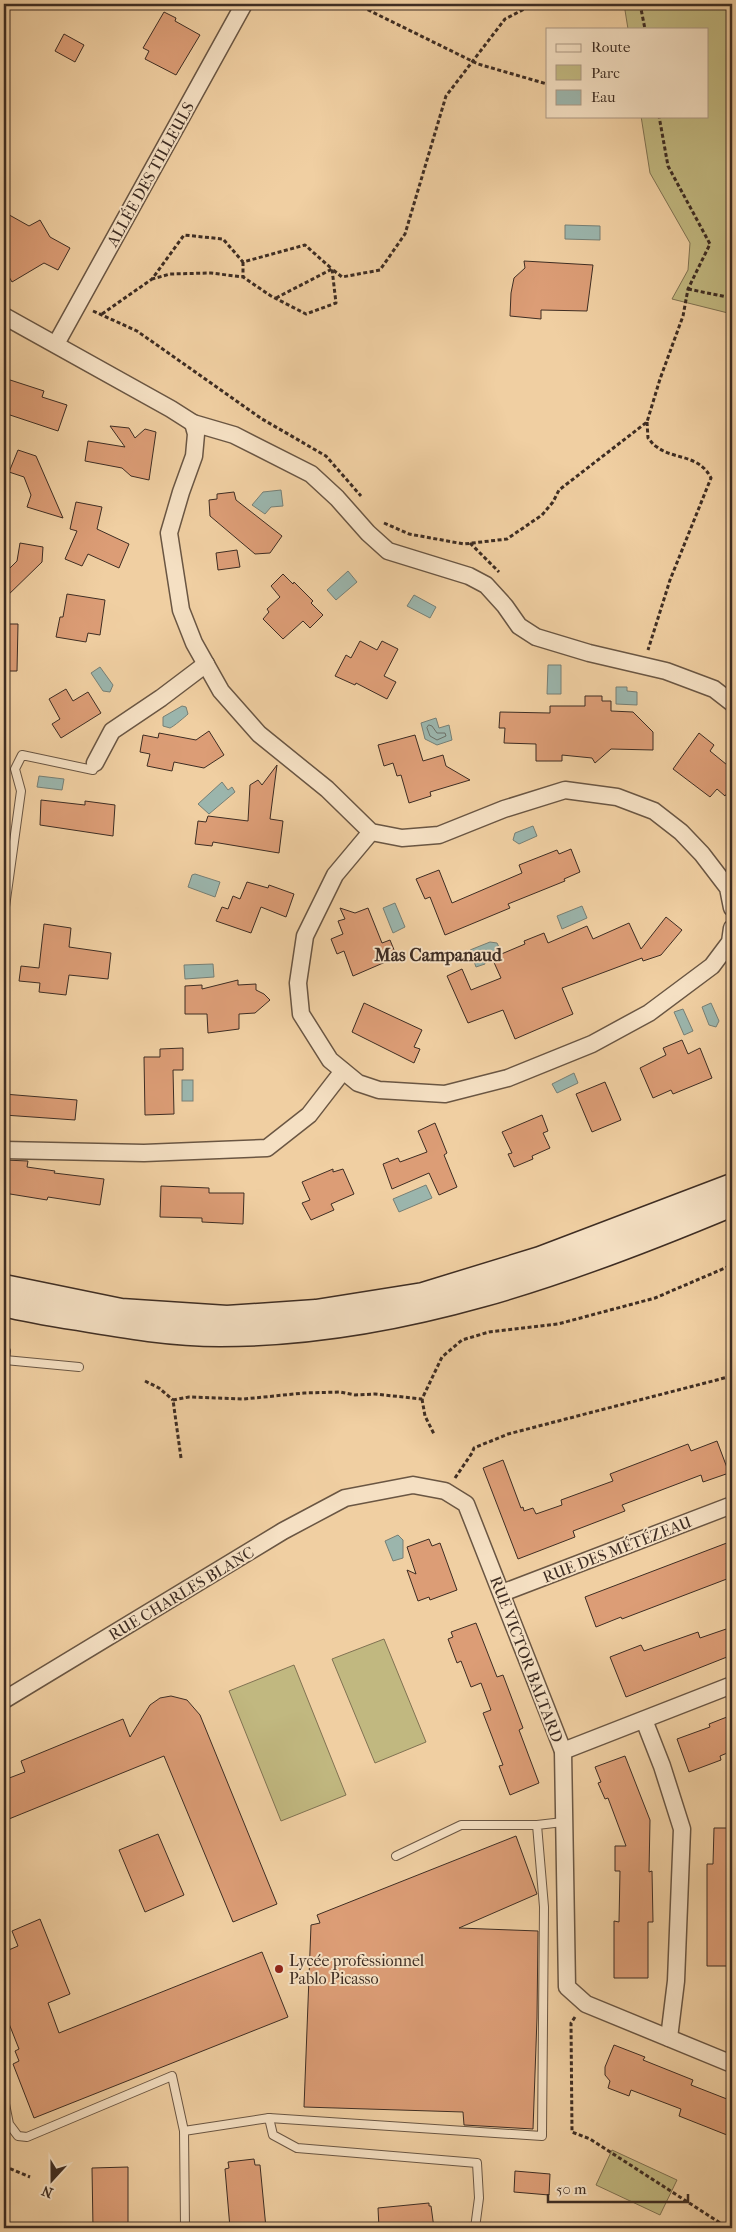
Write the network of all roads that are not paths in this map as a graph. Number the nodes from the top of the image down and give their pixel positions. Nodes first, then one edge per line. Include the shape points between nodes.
1 (244, 4) edge
2 (4, 316) edge
3 (56, 344) junction
4 (193, 423) junction
5 (206, 664) junction
6 (732, 703) edge
7 (95, 763) joint
8 (371, 832) junction
9 (732, 908) edge
10 (4, 914) edge
11 (732, 928) edge
12 (725, 957) edge
13 (343, 1071) junction
14 (4, 1150) edge
15 (732, 1185) edge
16 (732, 1204) edge
17 (4, 1286) edge
18 (4, 1306) edge
19 (4, 1349) edge
20 (5, 1360) junction
21 (78, 1367) dead end
22 (4, 1370) edge
23 (362, 1494) joint
24 (732, 1505) edge
25 (502, 1593) junction
26 (732, 1684) edge
27 (4, 1700) edge
28 (644, 1720) junction
29 (562, 1751) junction
30 (563, 1822) junction
31 (536, 1825) junction
32 (396, 1856) dead end
33 (669, 2038) junction
34 (732, 2064) edge
35 (4, 2099) edge
36 (269, 2118) junction
37 (184, 2131) junction
38 (185, 2228) edge
39 (475, 2228) edge

1 - 3 street, ALLÉE DES TILLEULS
2 - 3 street
3 - 4 street via 172,408
4 - 5 street via 196,434 194,456 169,533 181,610
4 - 6 street via 234,435 311,474 388,551 469,576 486,585 519,626 536,637 666,671 714,689
5 - 7 street via 112,731
5 - 8 street via 221,691 259,734 327,789
7 - 10 lane via 93,770 22,754 15,769 21,792
8 - 9 street via 402,838 439,836 504,809 565,790 617,797 654,812 681,832 728,888
8 - 13 street via 335,875 305,936 298,983 301,1014 330,1060
11 - 12 street
12 - 13 street via 649,1013 592,1044 508,1078 445,1094 379,1090 358,1083
13 - 14 street via 309,1115 267,1148 144,1153
15 - 17 main road via 540,1258 423,1294 316,1310 227,1317 121,1310
16 - 18 main road via 667,1232 536,1279 447,1306 327,1328 220,1335 136,1329
19 - 20 lane
20 - 21 lane
20 - 22 lane
23 - 25 street, RUE VICTOR BALTARD via 413,1485 445,1491 466,1504
23 - 27 street, RUE CHARLES BLANC via 345,1498 283,1531
24 - 25 street, RUE DES MÉTÉZEAU
25 - 29 street, RUE VICTOR BALTARD
26 - 28 street
28 - 29 street
28 - 33 street via 682,1829 676,1981
29 - 30 street, RUE VICTOR BALTARD
30 - 31 lane
30 - 33 street, RUE VICTOR BALTARD via 567,1987 586,2004
31 - 32 lane via 461,1825
31 - 36 lane via 544,1907 542,2136
33 - 34 street
35 - 37 lane via 9,2124 18,2136 27,2137 172,2076
36 - 37 lane
36 - 39 lane via 273,2135 297,2148 477,2163 479,2198
37 - 38 lane

